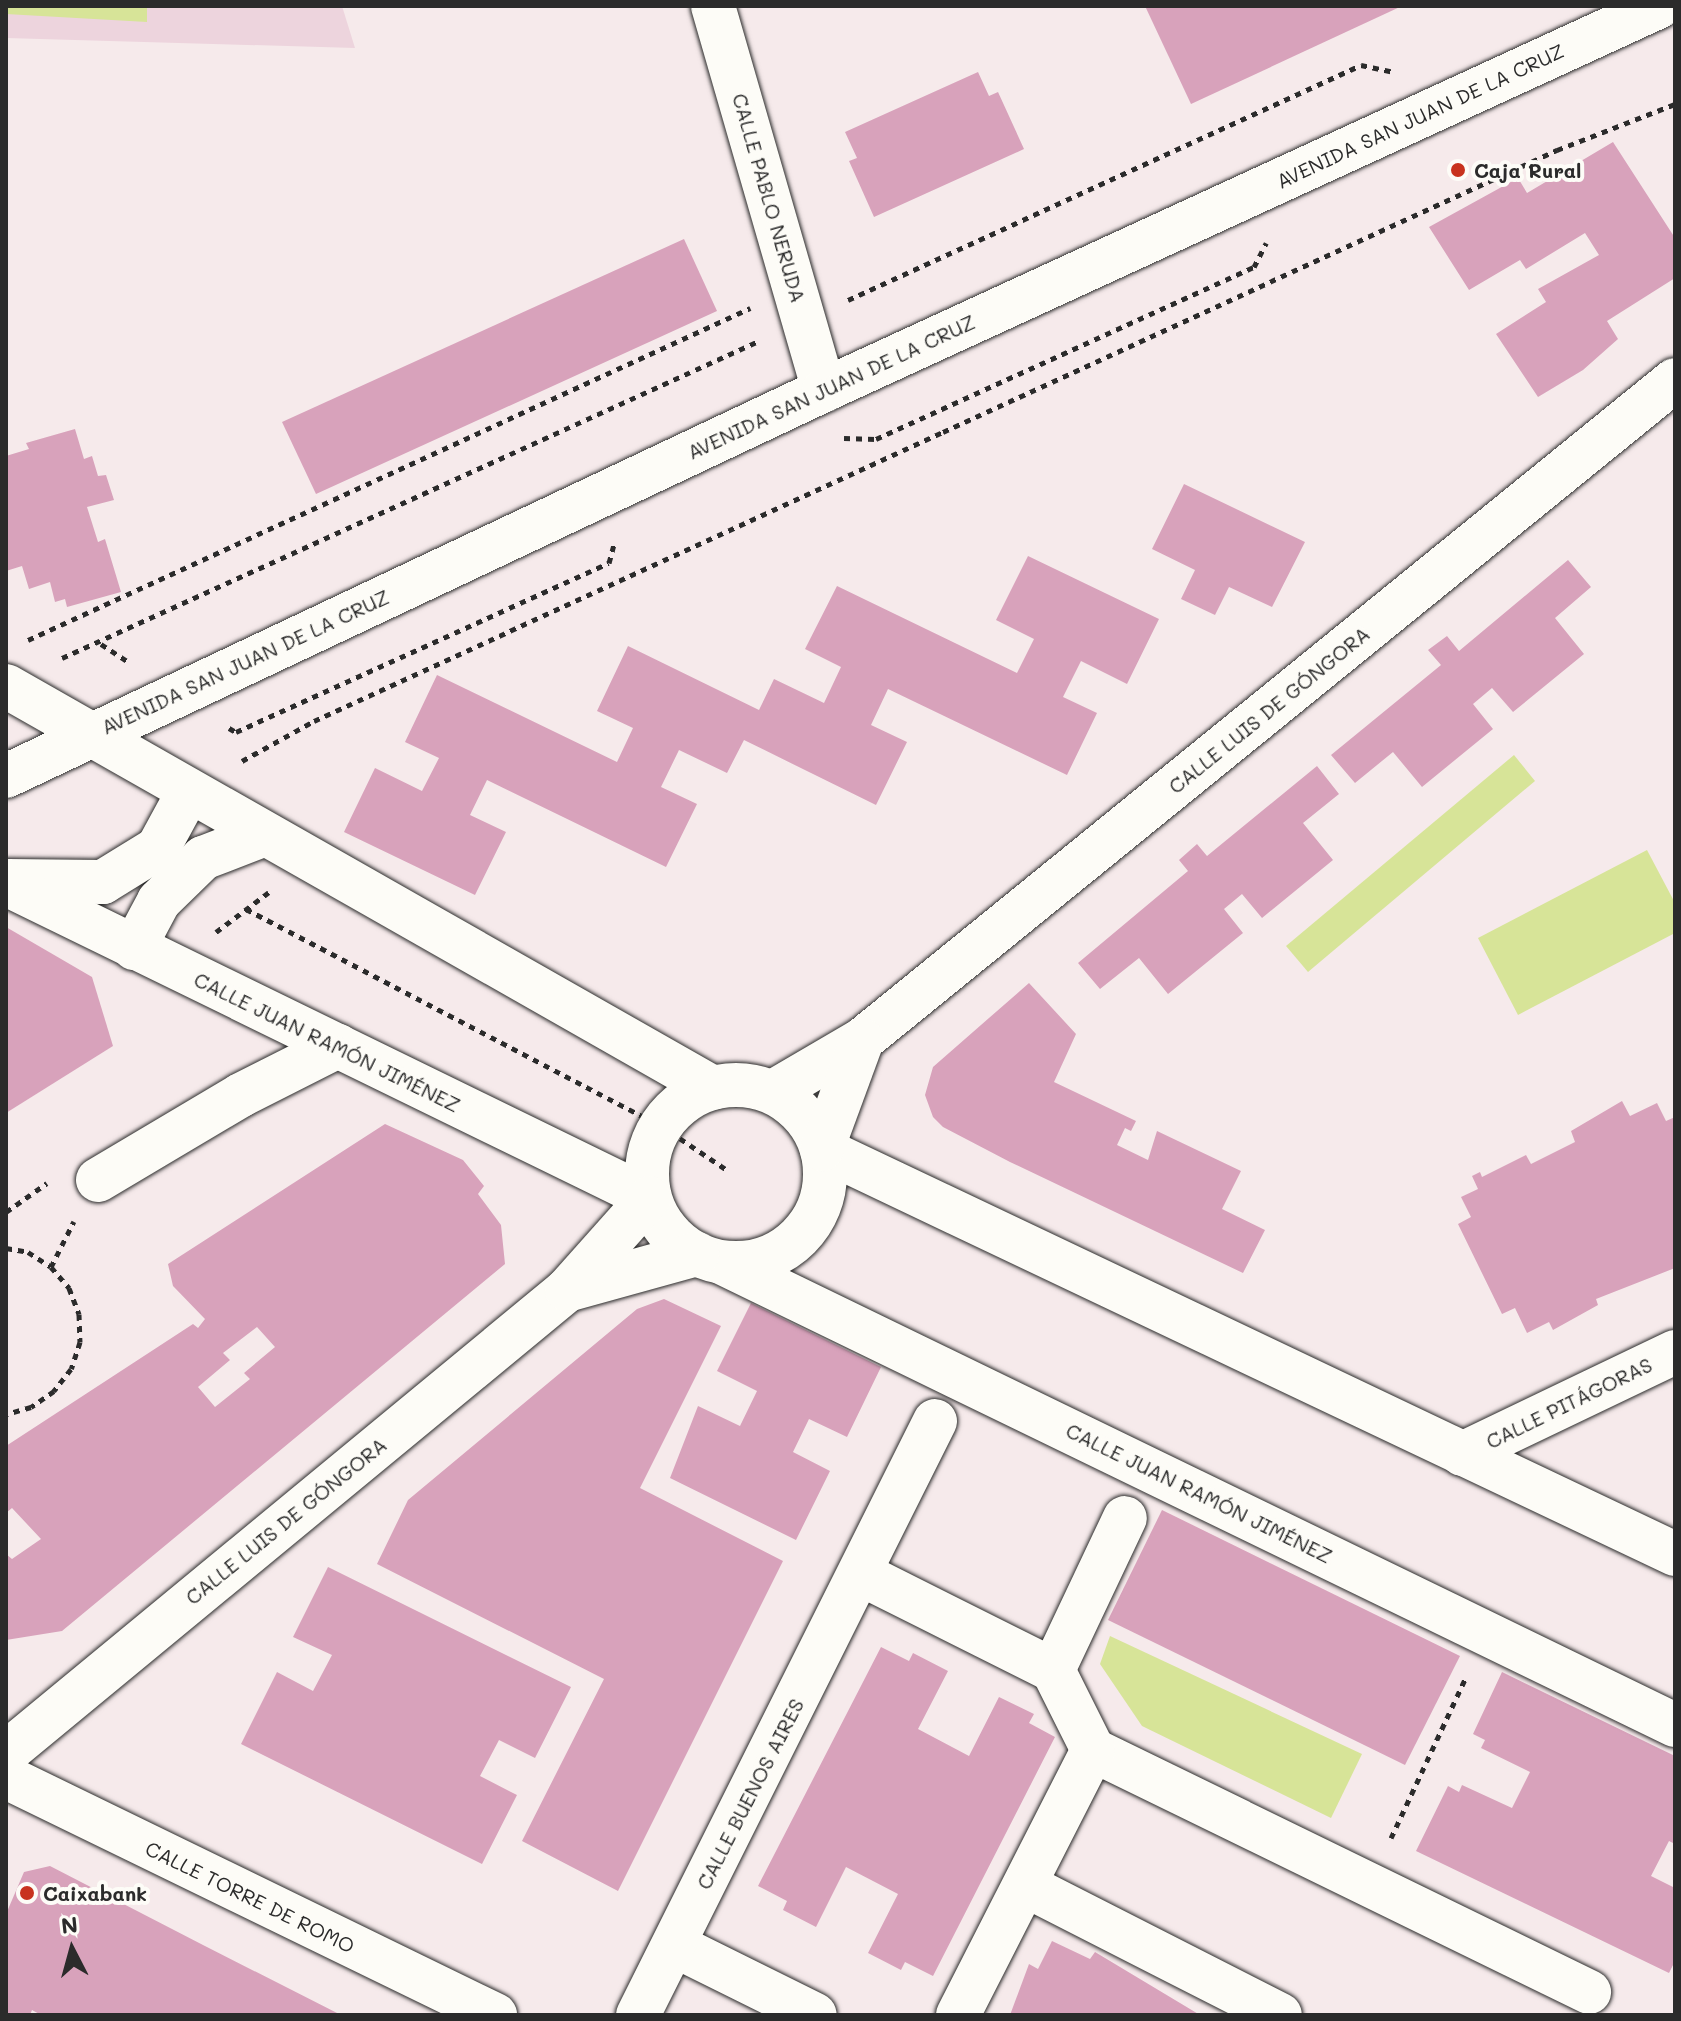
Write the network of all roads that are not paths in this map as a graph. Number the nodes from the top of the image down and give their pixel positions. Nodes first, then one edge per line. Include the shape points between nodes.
1 (713, 6) edge
2 (1660, 6) edge
3 (1675, 380) edge
4 (824, 390) junction
5 (6, 686) edge
6 (92, 734) junction
7 (6, 776) edge
8 (189, 791) junction
9 (263, 835) junction
10 (9, 882) edge
11 (152, 957) junction
12 (862, 1040) junction
13 (338, 1046) junction
14 (713, 1088) junction
15 (773, 1092) junction
16 (822, 1149) junction
17 (98, 1180) dead end
18 (649, 1198) junction
19 (710, 1258) junction
20 (567, 1290) junction
21 (1675, 1352) edge
22 (935, 1421) dead end
23 (1462, 1454) junction
24 (1125, 1518) dead end
25 (1675, 1554) edge
26 (861, 1574) junction
27 (1053, 1670) junction
28 (1675, 1725) edge
29 (1093, 1750) junction
30 (6, 1753) edge
31 (6, 1777) edge
32 (1025, 1885) junction
33 (674, 1945) junction
34 (1589, 1992) dead end
35 (495, 2015) edge
36 (638, 2015) edge
37 (815, 2015) edge
38 (958, 2015) edge
39 (1280, 2015) edge

1 - 4 street, CALLE PABLO NERUDA
2 - 4 street, AVENIDA SAN JUAN DE LA CRUZ
3 - 12 street, CALLE LUIS DE GÓNGORA
4 - 6 street, AVENIDA SAN JUAN DE LA CRUZ
5 - 6 street
6 - 7 street, AVENIDA SAN JUAN DE LA CRUZ
6 - 8 street
8 - 9 street
8 - 10 street via 158,848 103,882
9 - 11 street via 203,858 159,901
9 - 14 street
10 - 11 street, CALLE JUAN RAMÓN JIMÉNEZ
11 - 13 street, CALLE JUAN RAMÓN JIMÉNEZ
12 - 15 street, CALLE LUIS DE GÓNGORA
12 - 16 street, CALLE LUIS DE GÓNGORA
13 - 17 street via 241,1095
13 - 18 street, CALLE JUAN RAMÓN JIMÉNEZ
14 - 15 street via 748,1085
14 - 18 street via 677,1106 660,1125 649,1147
15 - 16 street via 812,1125
16 - 19 street, CALLE LUIS DE GÓNGORA via 822,1199 795,1242 749,1263
16 - 23 street
18 - 19 street via 661,1224
18 - 20 street, CALLE LUIS DE GÓNGORA
19 - 20 street, CALLE LUIS DE GÓNGORA
19 - 28 street, CALLE JUAN RAMÓN JIMÉNEZ
20 - 30 street, CALLE LUIS DE GÓNGORA
21 - 23 street, CALLE PITÁGORAS
22 - 26 street, CALLE BUENOS AIRES
23 - 25 street
24 - 27 street
26 - 27 street
26 - 33 street, CALLE BUENOS AIRES
27 - 29 street
29 - 32 street
29 - 34 street
31 - 35 street, CALLE TORRE DE ROMO
32 - 38 street
32 - 39 street
33 - 36 street, CALLE BUENOS AIRES
33 - 37 street

